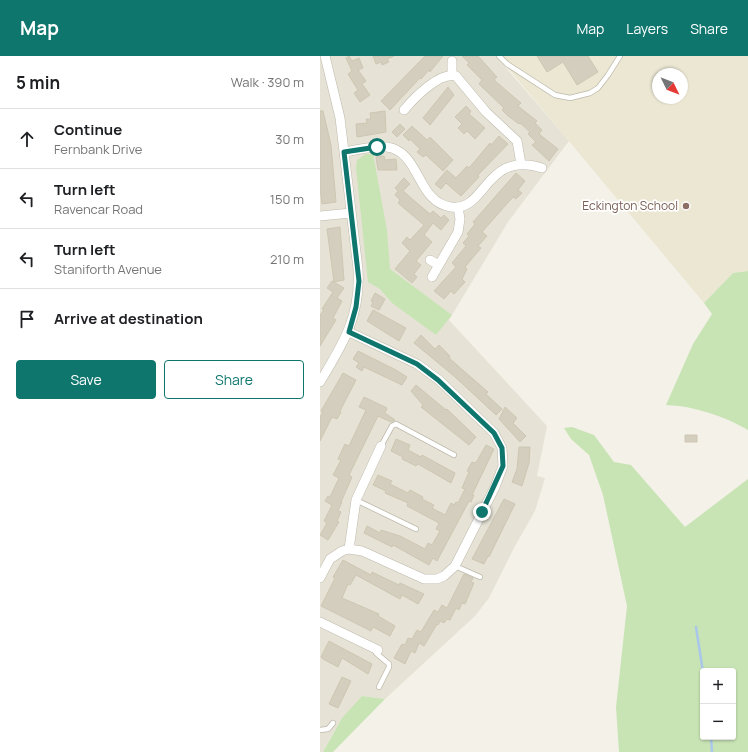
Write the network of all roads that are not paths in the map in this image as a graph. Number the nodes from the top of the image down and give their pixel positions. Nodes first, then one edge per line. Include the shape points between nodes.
1 (499, 56) edge
2 (620, 56) edge
3 (328, 57) edge
4 (452, 61) dead end
5 (452, 75) junction
6 (404, 110) dead end
7 (344, 152) junction
8 (521, 164) junction
9 (542, 168) dead end
10 (458, 207) junction
11 (351, 213) junction
12 (320, 216) edge
13 (430, 260) dead end
14 (439, 265) junction
15 (432, 277) dead end
16 (349, 332) junction
17 (320, 382) edge
18 (381, 446) joint
19 (454, 455) dead end
20 (356, 500) junction
21 (416, 529) dead end
22 (350, 549) junction
23 (455, 566) junction
24 (480, 577) dead end
25 (320, 578) edge
26 (320, 622) edge
27 (378, 650) joint
28 (378, 687) dead end
29 (333, 723) dead end
30 (320, 730) edge

1 - 2 lane via 555,95 570,98 590,93 598,88
3 - 7 street
4 - 5 street
5 - 6 street via 436,81 417,101
5 - 8 street via 460,78 486,112 517,141
7 - 10 street via 377,147 400,152 410,162 429,196 443,205
7 - 11 street
8 - 9 street
8 - 10 street via 504,169 493,177 473,200
10 - 14 street via 458,232
11 - 12 street
11 - 16 street via 358,269 358,293
13 - 14 street
14 - 15 street
16 - 17 street
16 - 23 street via 417,364 456,396 499,439 504,458 500,476
18 - 19 lane via 392,426 396,424
18 - 20 street
20 - 21 lane
20 - 22 street
22 - 23 street via 362,551 430,580 444,576
22 - 25 street via 330,559
23 - 24 lane
26 - 27 street
27 - 28 lane via 389,667
29 - 30 lane via 328,729

